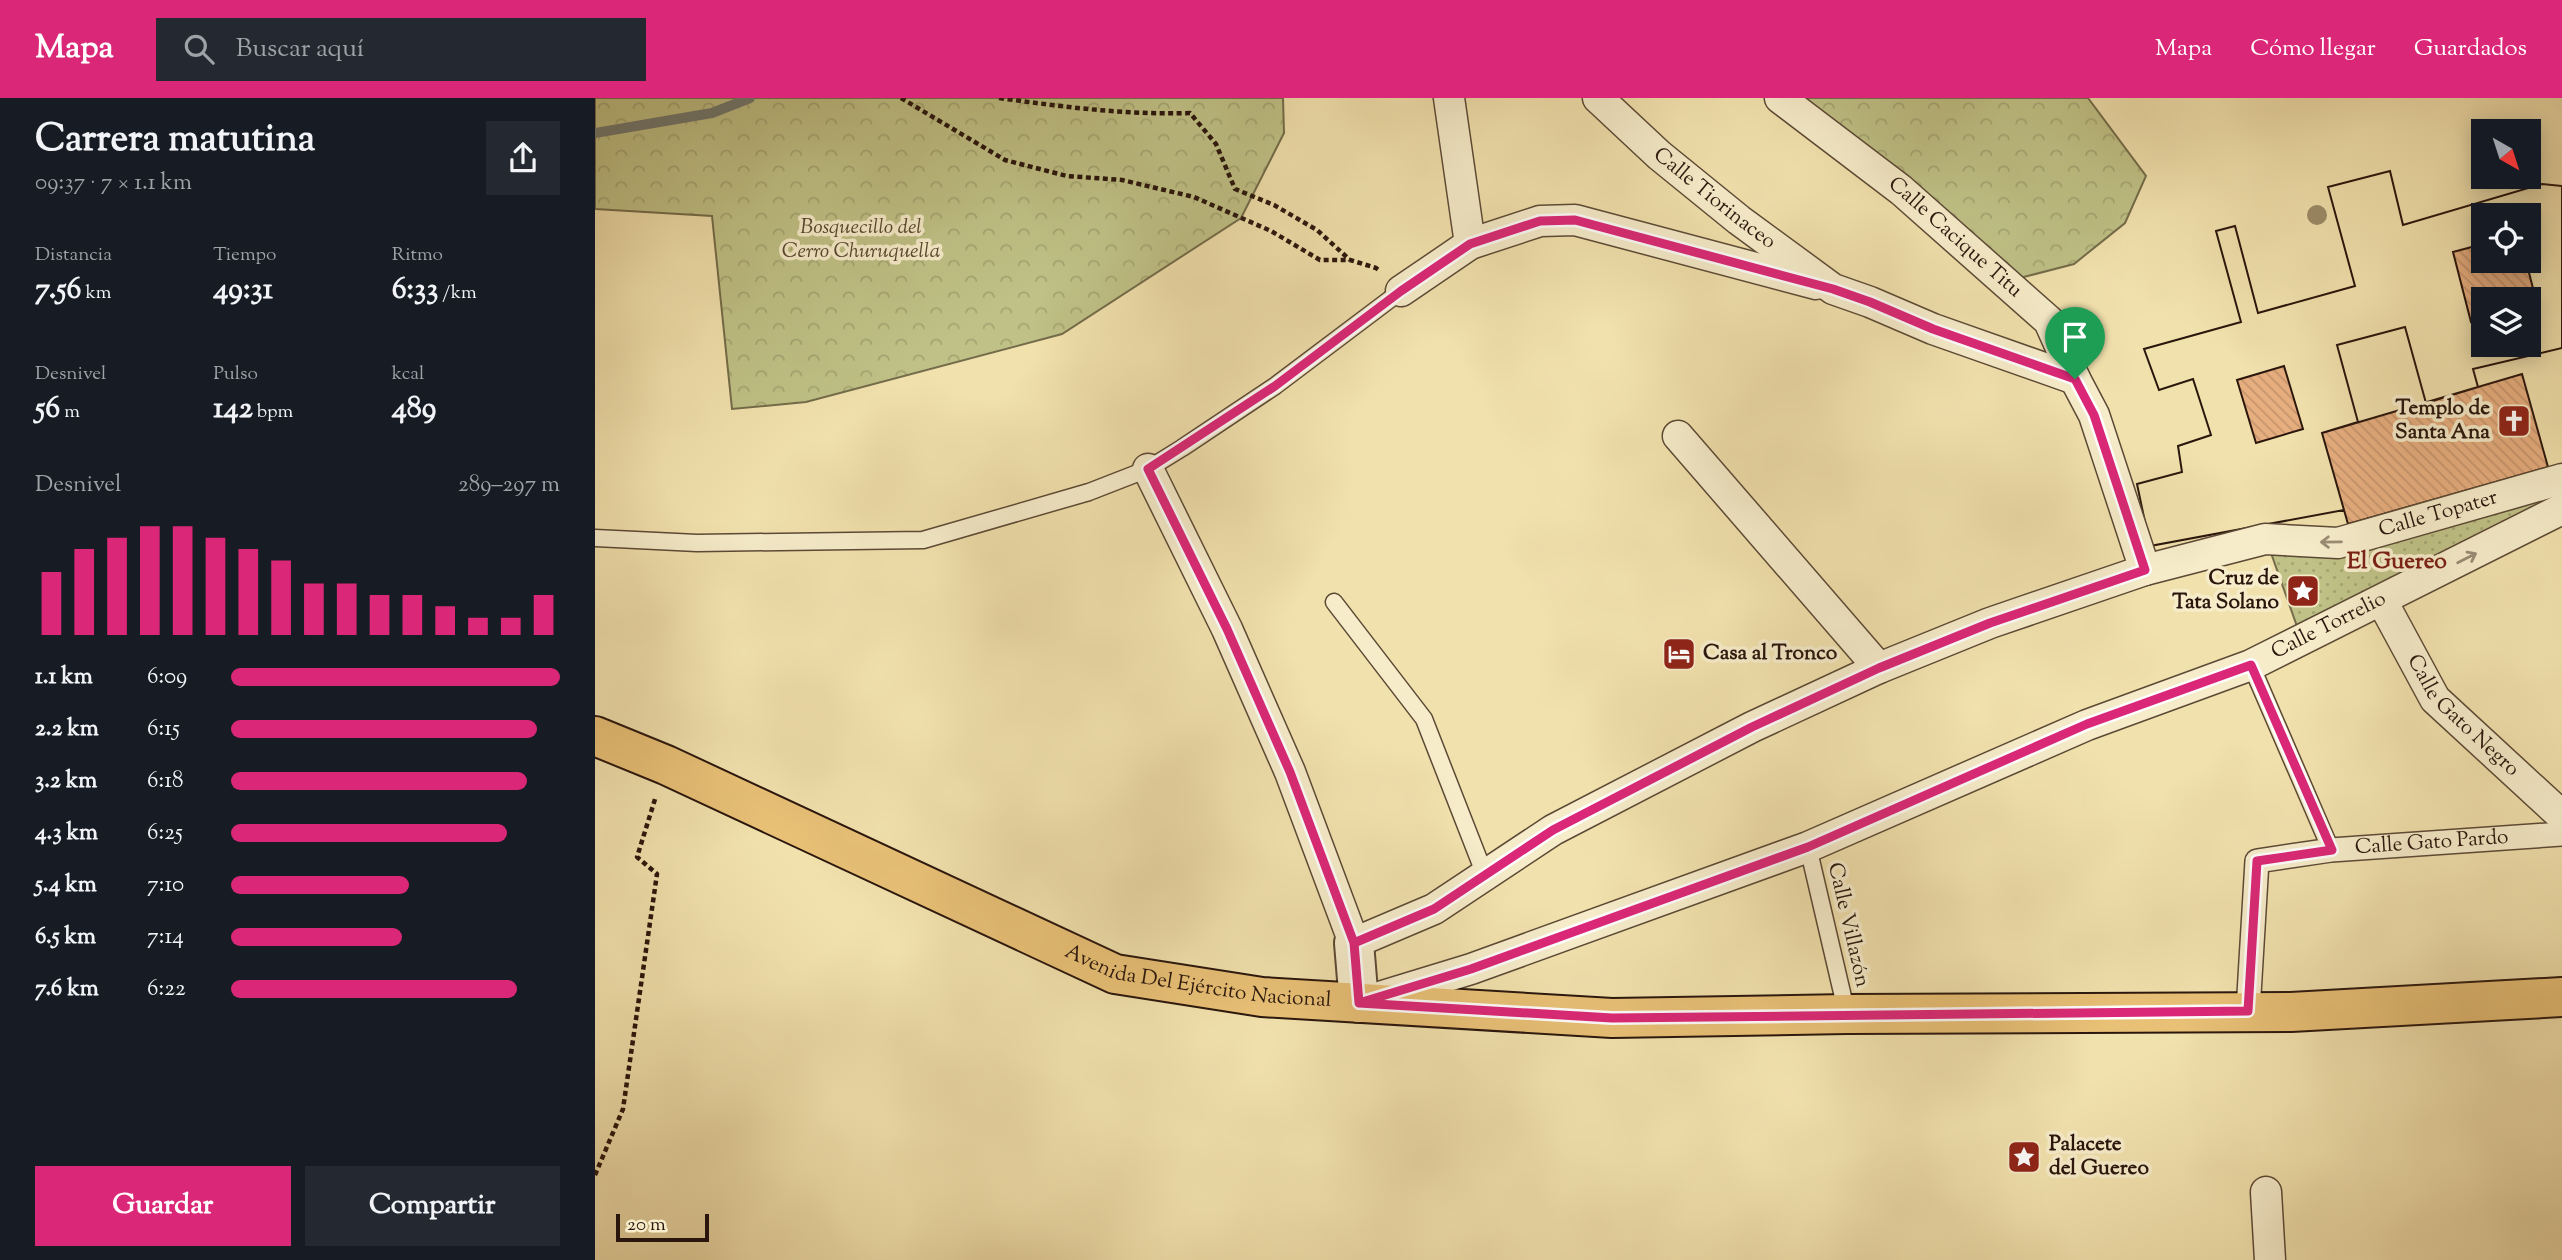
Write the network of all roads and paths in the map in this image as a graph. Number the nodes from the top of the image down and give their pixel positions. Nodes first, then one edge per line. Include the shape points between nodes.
1 (901, 98) edge
2 (999, 98) edge
3 (1449, 98) edge
4 (1598, 98) edge
5 (1780, 98) edge
6 (1470, 244) junction
7 (1350, 260) junction
8 (1833, 289) junction
9 (1401, 291) junction
10 (2075, 379) junction
11 (1678, 436) dead end
12 (1148, 469) junction
13 (2562, 479) edge
14 (2562, 509) edge
15 (595, 538) edge
16 (2145, 570) junction
17 (2382, 601) junction
18 (1334, 602) dead end
19 (2251, 665) junction
20 (1879, 668) junction
21 (595, 736) edge
22 (666, 765) junction
23 (2562, 816) edge
24 (2562, 834) edge
25 (1808, 847) junction
26 (2332, 850) junction
27 (1485, 875) junction
28 (1354, 943) junction
29 (2562, 997) edge
30 (1359, 1003) junction
31 (2248, 1011) junction
32 (1847, 1014) junction
33 (595, 1175) edge
34 (2266, 1192) dead end
35 (2270, 1260) edge

1 - 7 path via 1005,160 1067,176 1122,180 1194,197 1271,231 1320,260
2 - 7 path via 1092,111 1191,113 1216,144 1235,189 1317,230
3 - 6 street
4 - 8 street, Calle Tiorinaceo via 1699,188
5 - 10 street, Calle Cacique Titu via 1901,190 2049,321
6 - 8 street via 1540,221 1575,220
6 - 9 street
7 - 9 path via 1376,268
8 - 10 street, Calle Tiorinaceo
9 - 12 lane via 1275,386
10 - 16 street, Calle Cacique Titu via 2094,415
11 - 20 street
12 - 15 lane via 1089,492 923,540 697,543
12 - 28 street via 1227,629 1290,772
13 -> 16 street, Calle Topater via 2339,543 2265,539
17 -> 14 street, Calle Torrelio
16 - 20 street, Calle Topater via 1990,623
17 - 19 street, Calle Torrelio
17 - 23 street, Calle Gato Negro via 2435,699
18 - 27 lane via 1424,719
19 - 25 street, Calle Torrelio via 2087,724
19 - 26 lane
20 - 27 street, Calle Topater via 1752,727 1553,830
21 - 22 main road, Avenida Del Ejército Nacional
22 - 30 main road, Avenida Del Ejército Nacional via 1115,974 1262,997
22 - 33 path via 637,857 657,874 623,1109
24 - 26 street, Calle Gato Pardo
25 - 30 street, Calle Torrelio via 1471,969
25 - 32 lane, Calle Villazón
26 - 31 street, Calle Gato Pardo via 2257,861
27 - 28 street, Calle Topater via 1434,909
28 - 30 street
29 - 31 main road, Avenida Del Ejército Nacional
30 - 32 main road, Avenida Del Ejército Nacional via 1612,1018
31 - 32 main road, Avenida Del Ejército Nacional
34 - 35 street

